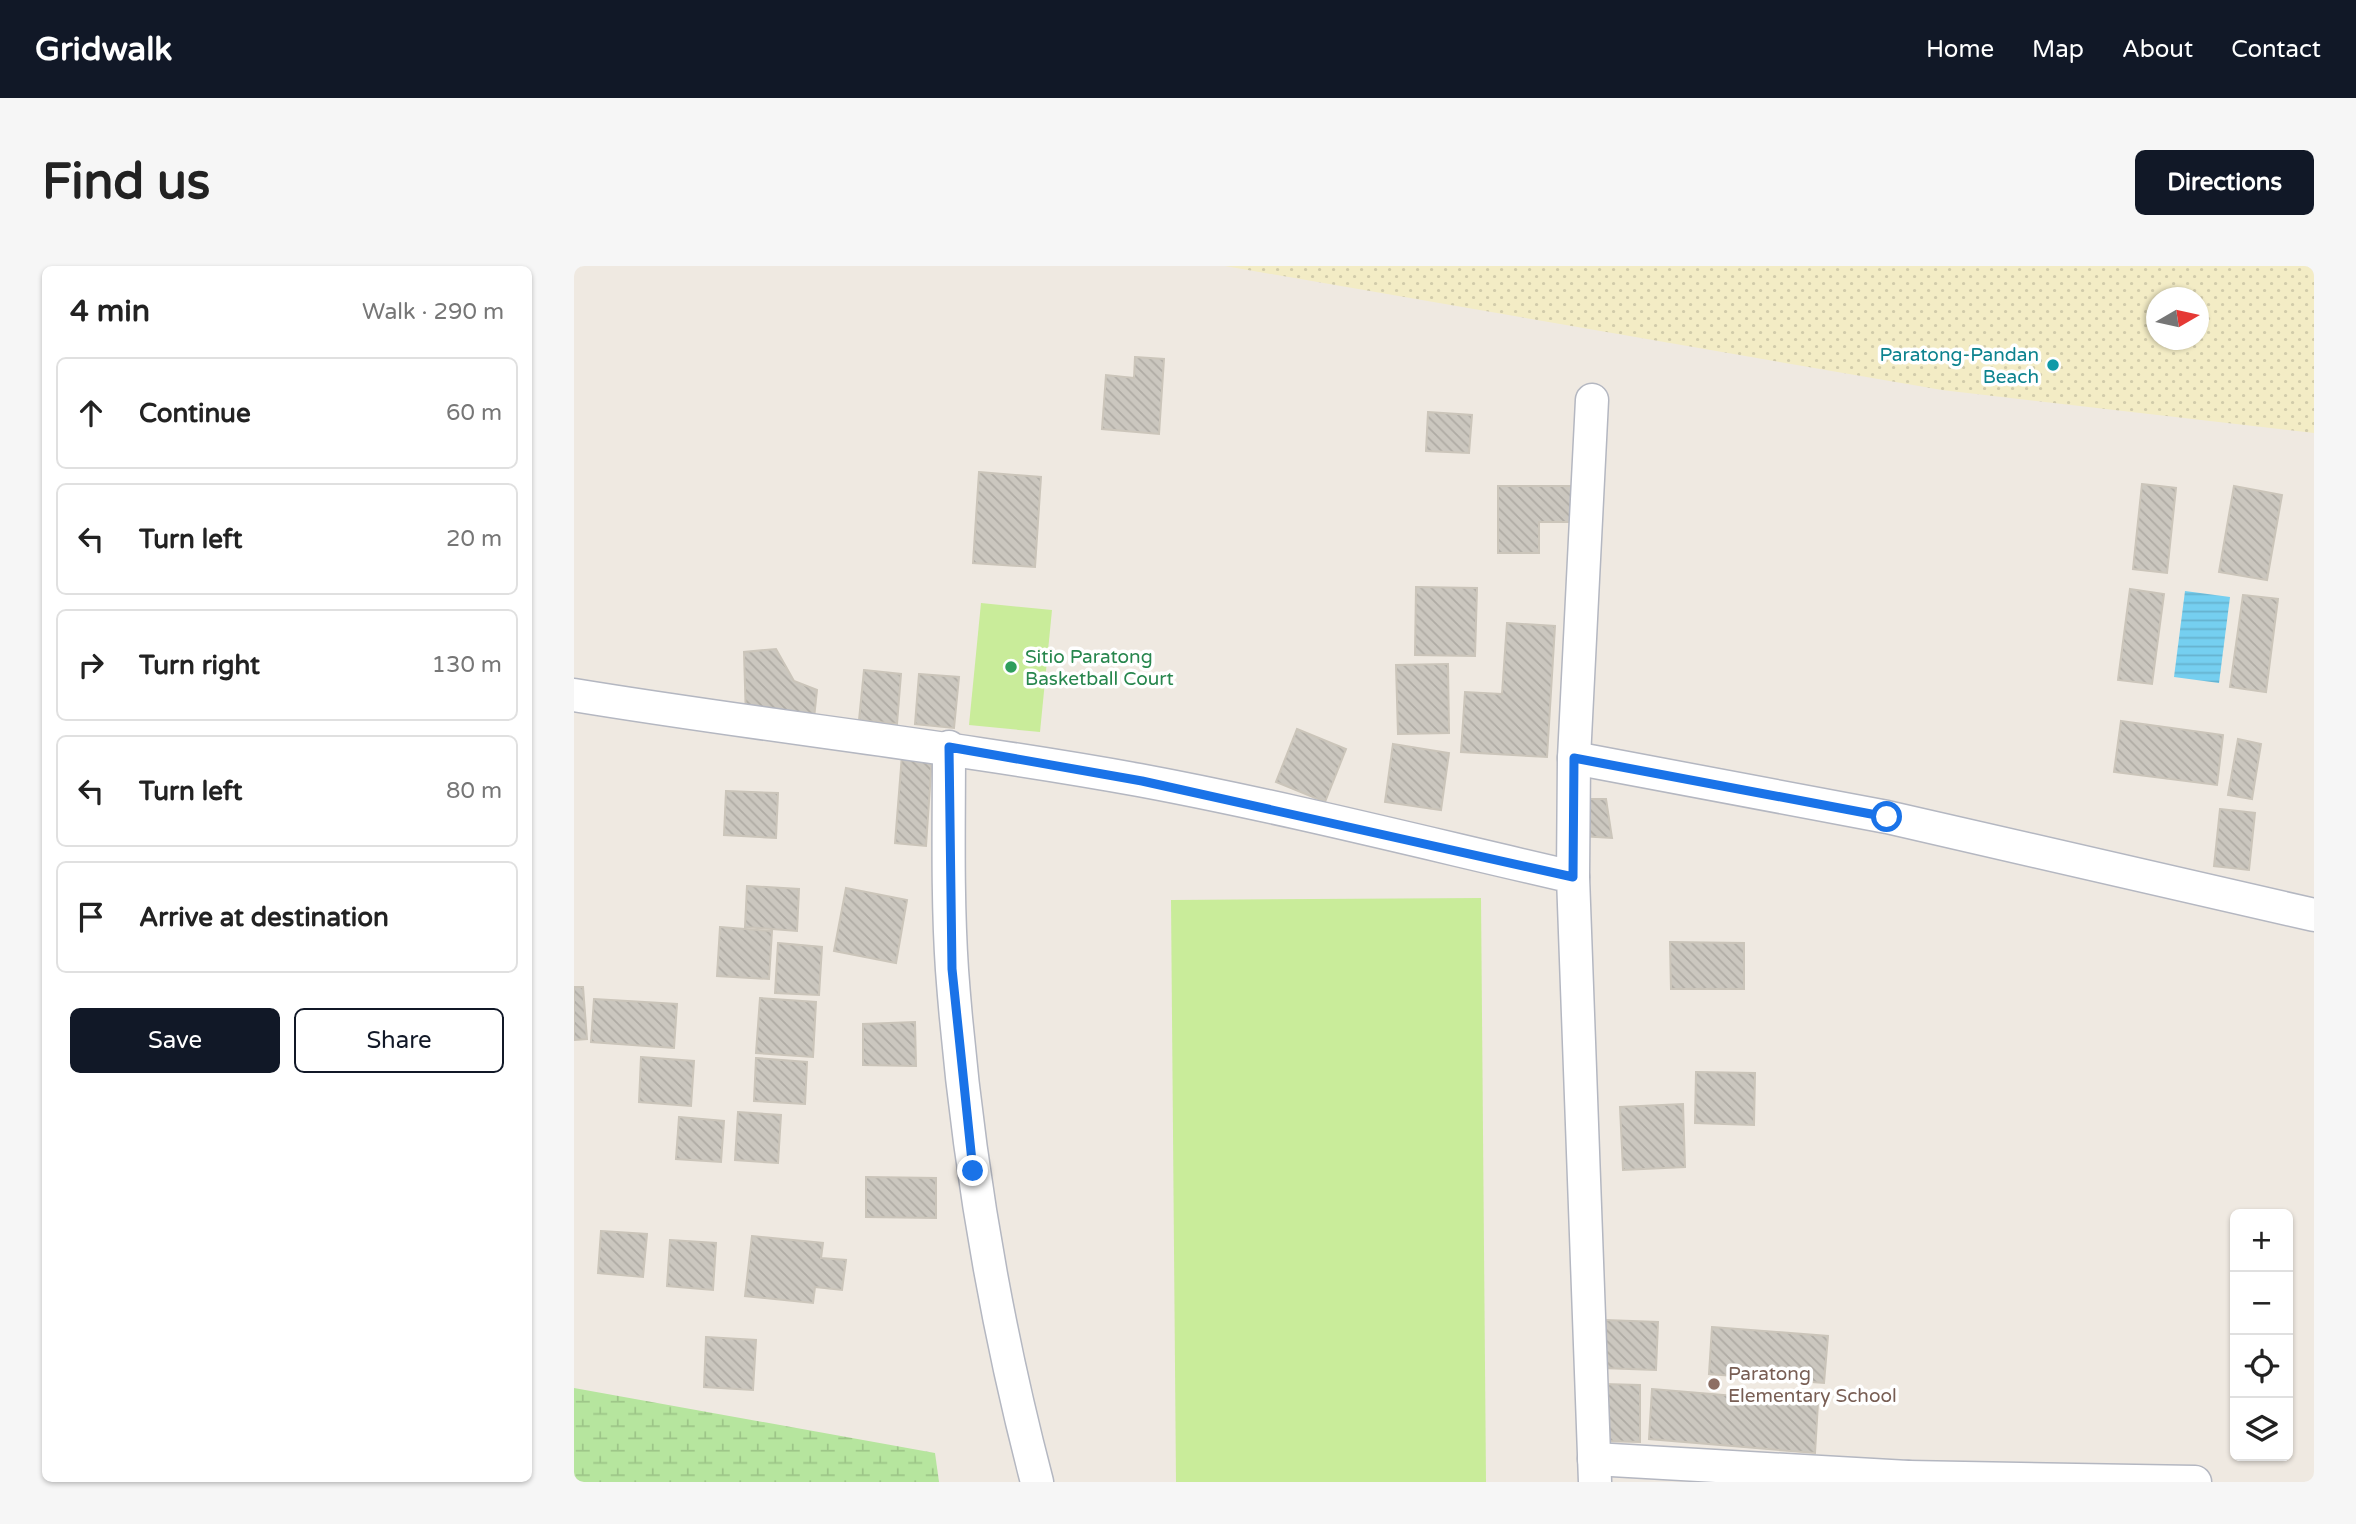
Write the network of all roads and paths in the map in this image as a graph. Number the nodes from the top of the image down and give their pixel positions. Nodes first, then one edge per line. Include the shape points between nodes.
1 (1592, 400) dead end
2 (574, 695) edge
3 (949, 747) junction
4 (1574, 758) junction
5 (1573, 877) junction
6 (2314, 915) edge
7 (1594, 1470) edge
8 (1908, 1479) edge
9 (1037, 1482) edge
10 (2195, 1482) edge

1 - 4 street
2 - 3 street via 739,722
3 - 5 street via 1142,781
3 - 9 street via 952,969 973,1171 1011,1382
4 - 5 street
4 - 6 street via 1887,817
5 - 7 street
7 - 8 street
8 - 10 street

